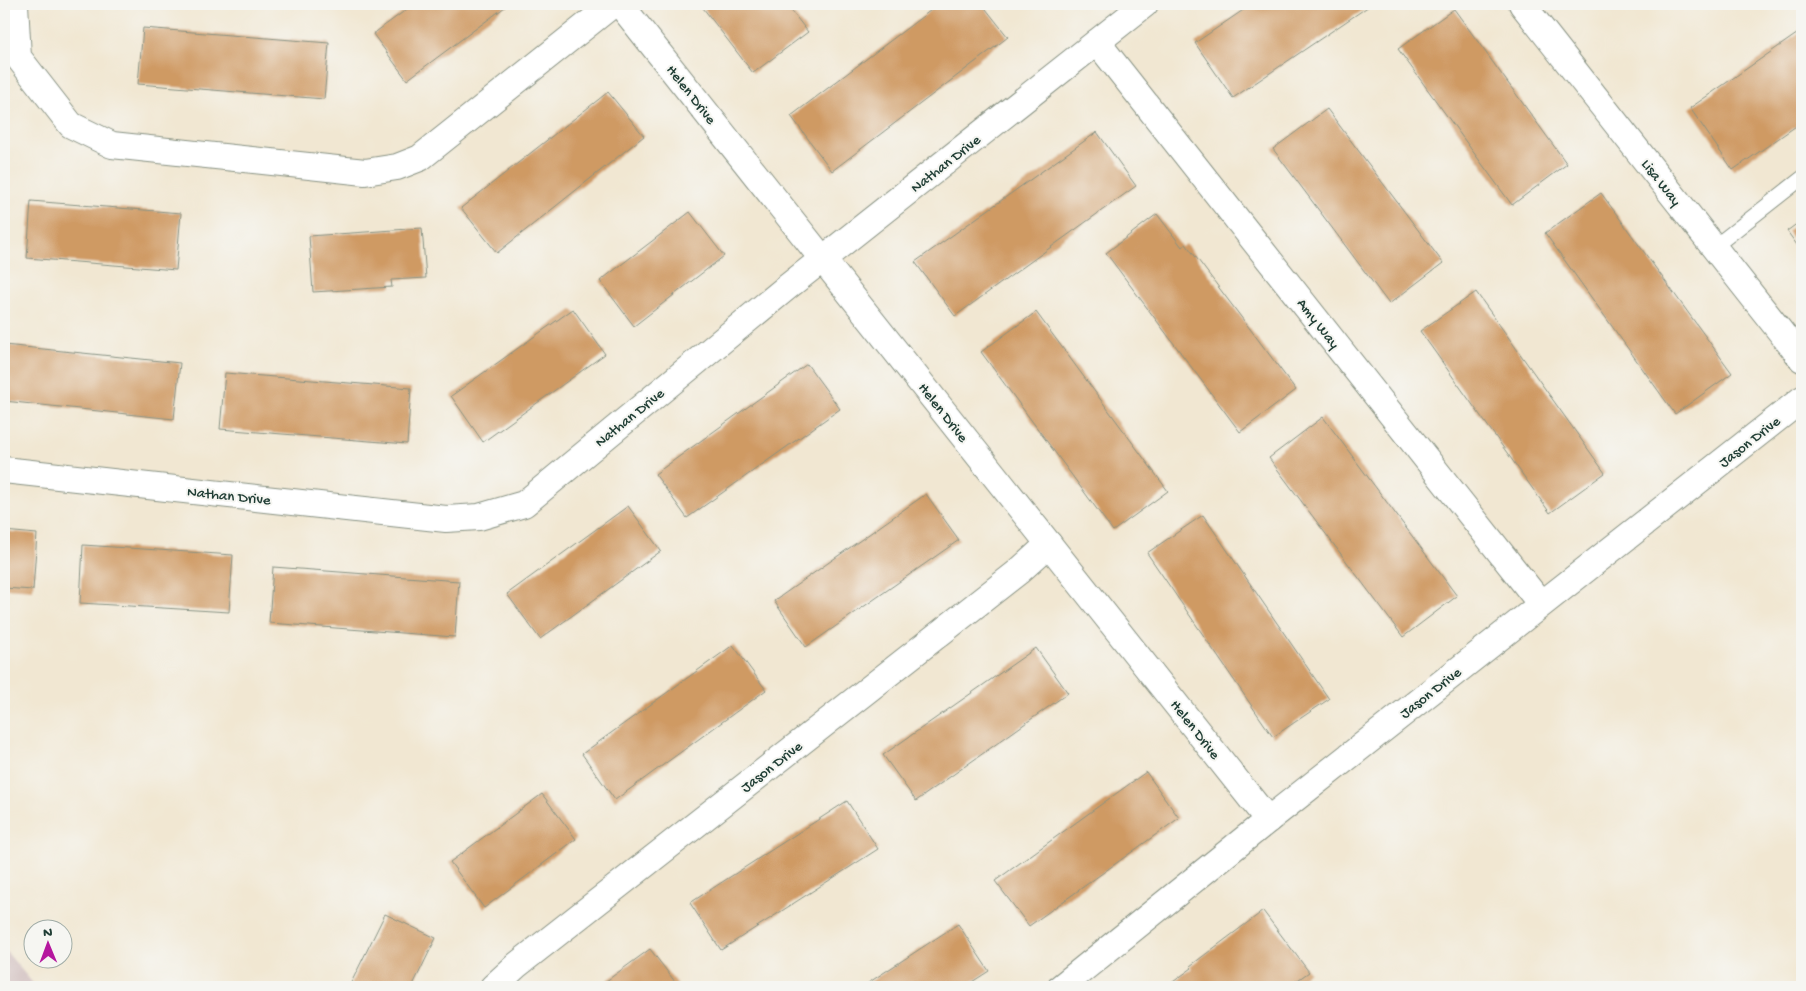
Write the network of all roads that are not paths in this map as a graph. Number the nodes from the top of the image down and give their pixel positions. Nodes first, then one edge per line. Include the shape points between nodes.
1 (15, 4) edge
2 (613, 4) edge
3 (620, 4) edge
4 (1146, 4) edge
5 (1522, 4) edge
6 (1098, 42) junction
7 (1802, 178) edge
8 (1714, 247) junction
9 (823, 259) junction
10 (1802, 359) edge
11 (1802, 399) edge
12 (4, 470) edge
13 (1049, 544) junction
14 (1541, 604) junction
15 (1268, 820) junction
16 (493, 987) edge
17 (1060, 987) edge

1 - 2 street via 18,57 71,125 112,145 365,172 397,167 420,158
3 - 9 street, Helen Drive
4 - 6 street, Nathan Drive
5 - 8 street, Lisa Way
6 - 9 street, Nathan Drive
6 - 14 street, Amy Way
7 - 8 lane
8 - 10 street, Lisa Way
9 - 12 street, Nathan Drive via 524,504 507,510 479,517 446,519
9 - 13 street, Helen Drive
11 - 14 street, Jason Drive
13 - 15 street, Helen Drive
13 - 16 street, Jason Drive via 1018,572
14 - 15 street, Jason Drive
15 - 17 street, Jason Drive

